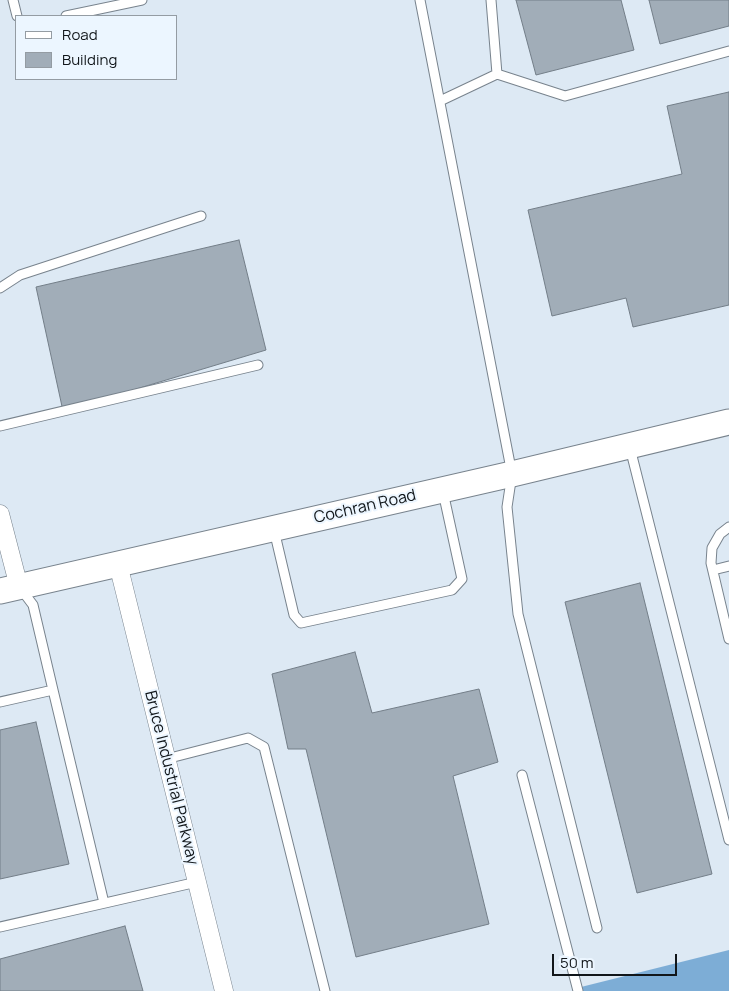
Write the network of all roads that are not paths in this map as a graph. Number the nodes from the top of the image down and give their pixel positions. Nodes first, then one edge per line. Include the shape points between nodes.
1 (13, 0) edge
2 (142, 0) edge
3 (420, 0) edge
4 (491, 0) edge
5 (17, 15) edge
6 (71, 15) edge
7 (729, 51) edge
8 (497, 74) junction
9 (440, 101) junction
10 (201, 216) dead end
11 (0, 288) edge
12 (258, 365) dead end
13 (729, 422) edge
14 (0, 426) edge
15 (630, 446) junction
16 (512, 474) junction
17 (442, 490) junction
18 (0, 514) edge
19 (729, 527) edge
20 (274, 528) junction
21 (118, 564) junction
22 (729, 566) edge
23 (713, 570) junction
24 (10, 589) edge
25 (729, 639) edge
26 (53, 690) junction
27 (0, 702) edge
28 (166, 759) junction
29 (522, 774) dead end
30 (729, 840) edge
31 (197, 882) junction
32 (104, 903) junction
33 (0, 927) edge
34 (596, 928) dead end
35 (224, 991) edge
36 (325, 991) edge
37 (578, 991) edge

1 - 5 lane
2 - 6 lane
3 - 9 lane
4 - 8 lane
7 - 8 lane via 565,96
8 - 9 lane
9 - 16 lane
10 - 11 lane via 20,275
12 - 14 lane
13 - 15 street, Cochran Road
15 - 16 street, Cochran Road
15 - 30 lane
16 - 17 street, Cochran Road
16 - 34 lane via 507,507 518,614
17 - 20 street, Cochran Road
17 - 20 lane via 462,579 452,590 301,623 294,615
18 - 24 street
19 - 23 lane via 720,534 712,548
20 - 21 street, Cochran Road
21 - 24 street, Cochran Road
21 - 28 street, Bruce Industrial Parkway
22 - 23 lane
23 - 25 lane
24 - 26 lane via 33,605
26 - 27 lane
26 - 32 lane
28 - 31 street, Bruce Industrial Parkway
28 - 36 lane via 248,738 264,747
29 - 37 lane
31 - 32 lane
31 - 35 street, Bruce Industrial Parkway
32 - 33 lane

